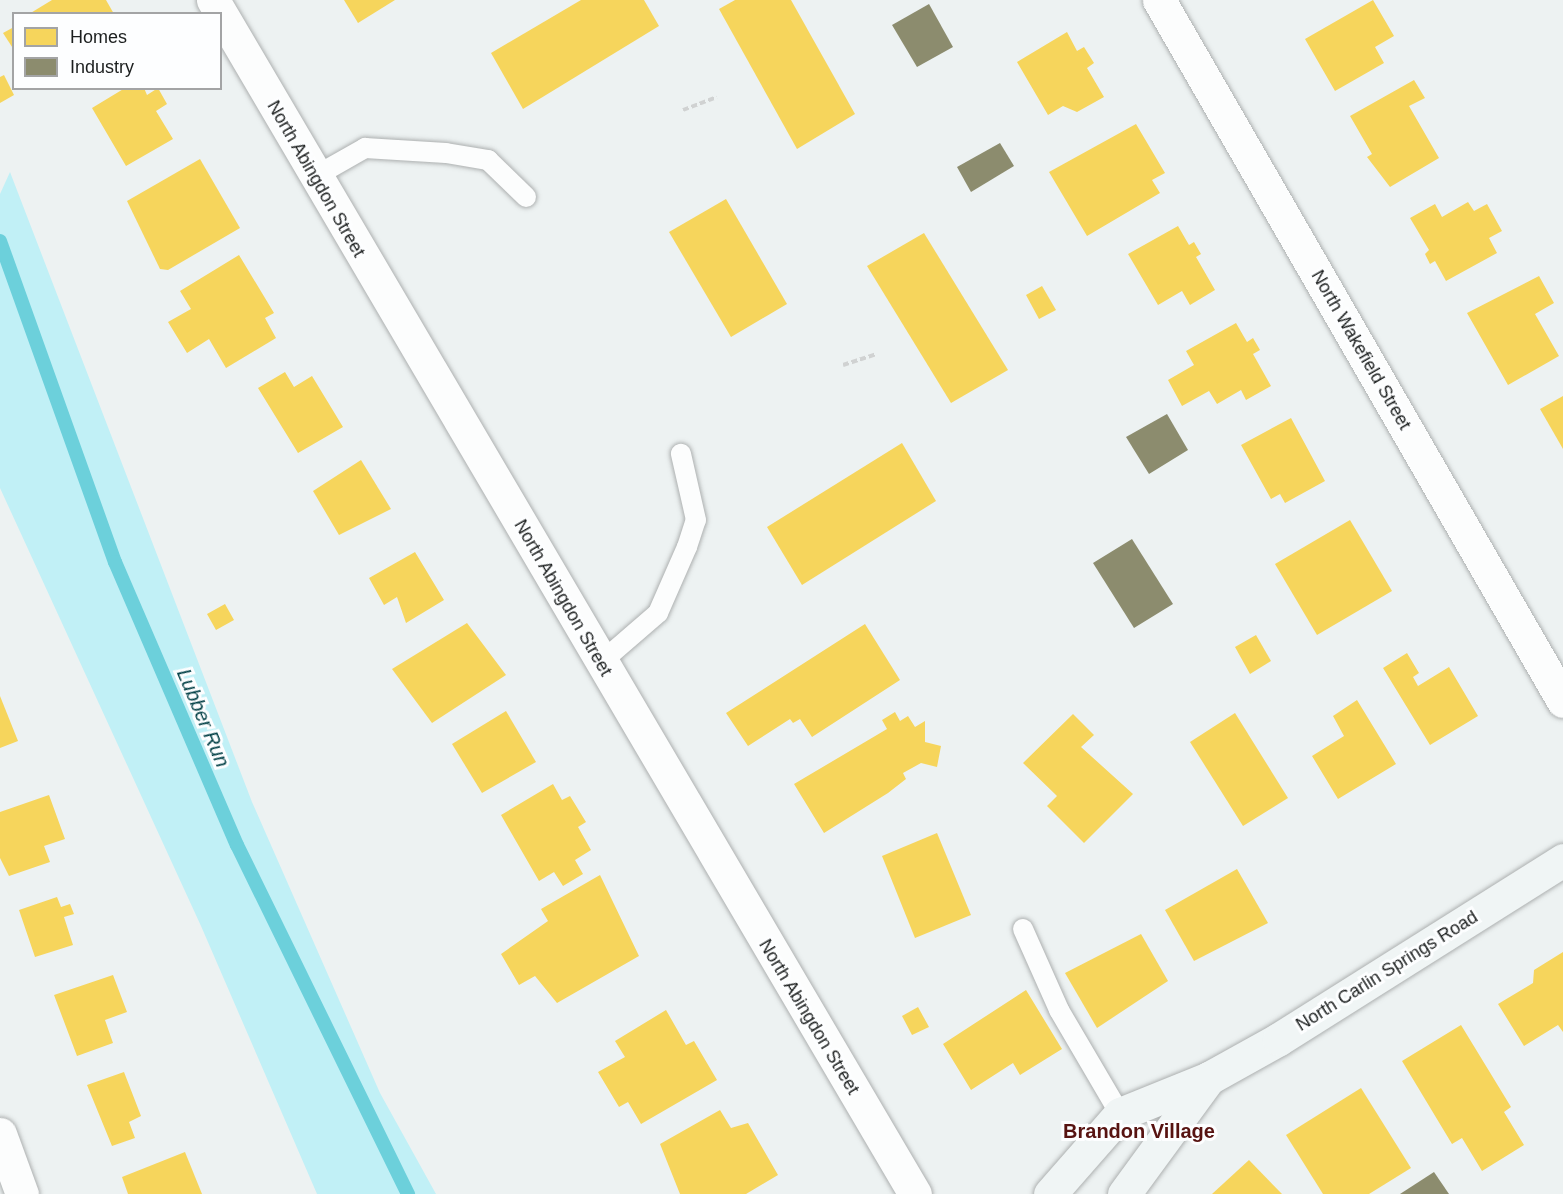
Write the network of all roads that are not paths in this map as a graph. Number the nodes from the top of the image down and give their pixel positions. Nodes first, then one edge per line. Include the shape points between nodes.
1 (1159, 0) edge
2 (222, 16) edge
3 (314, 177) junction
4 (526, 197) dead end
5 (681, 454) dead end
6 (599, 664) junction
7 (1563, 701) edge
8 (1563, 860) edge
9 (1023, 929) dead end
10 (1209, 1078) junction
11 (1120, 1114) junction
12 (0, 1134) edge
13 (22, 1194) edge
14 (915, 1194) edge
15 (1050, 1194) edge
16 (1124, 1194) edge

1 - 7 street, North Wakefield Street
2 - 3 street, North Abingdon Street
3 - 4 lane via 365,148 446,153 488,160
3 - 6 street, North Abingdon Street
5 - 6 lane via 696,520 687,547 658,613
6 - 14 street, North Abingdon Street
8 - 10 main road, North Carlin Springs Road
9 - 11 lane via 1059,1010
10 - 11 main road, North Carlin Springs Road
10 - 16 main road, North Carlin Springs Road
11 - 15 main road, North Carlin Springs Road
12 - 13 street

